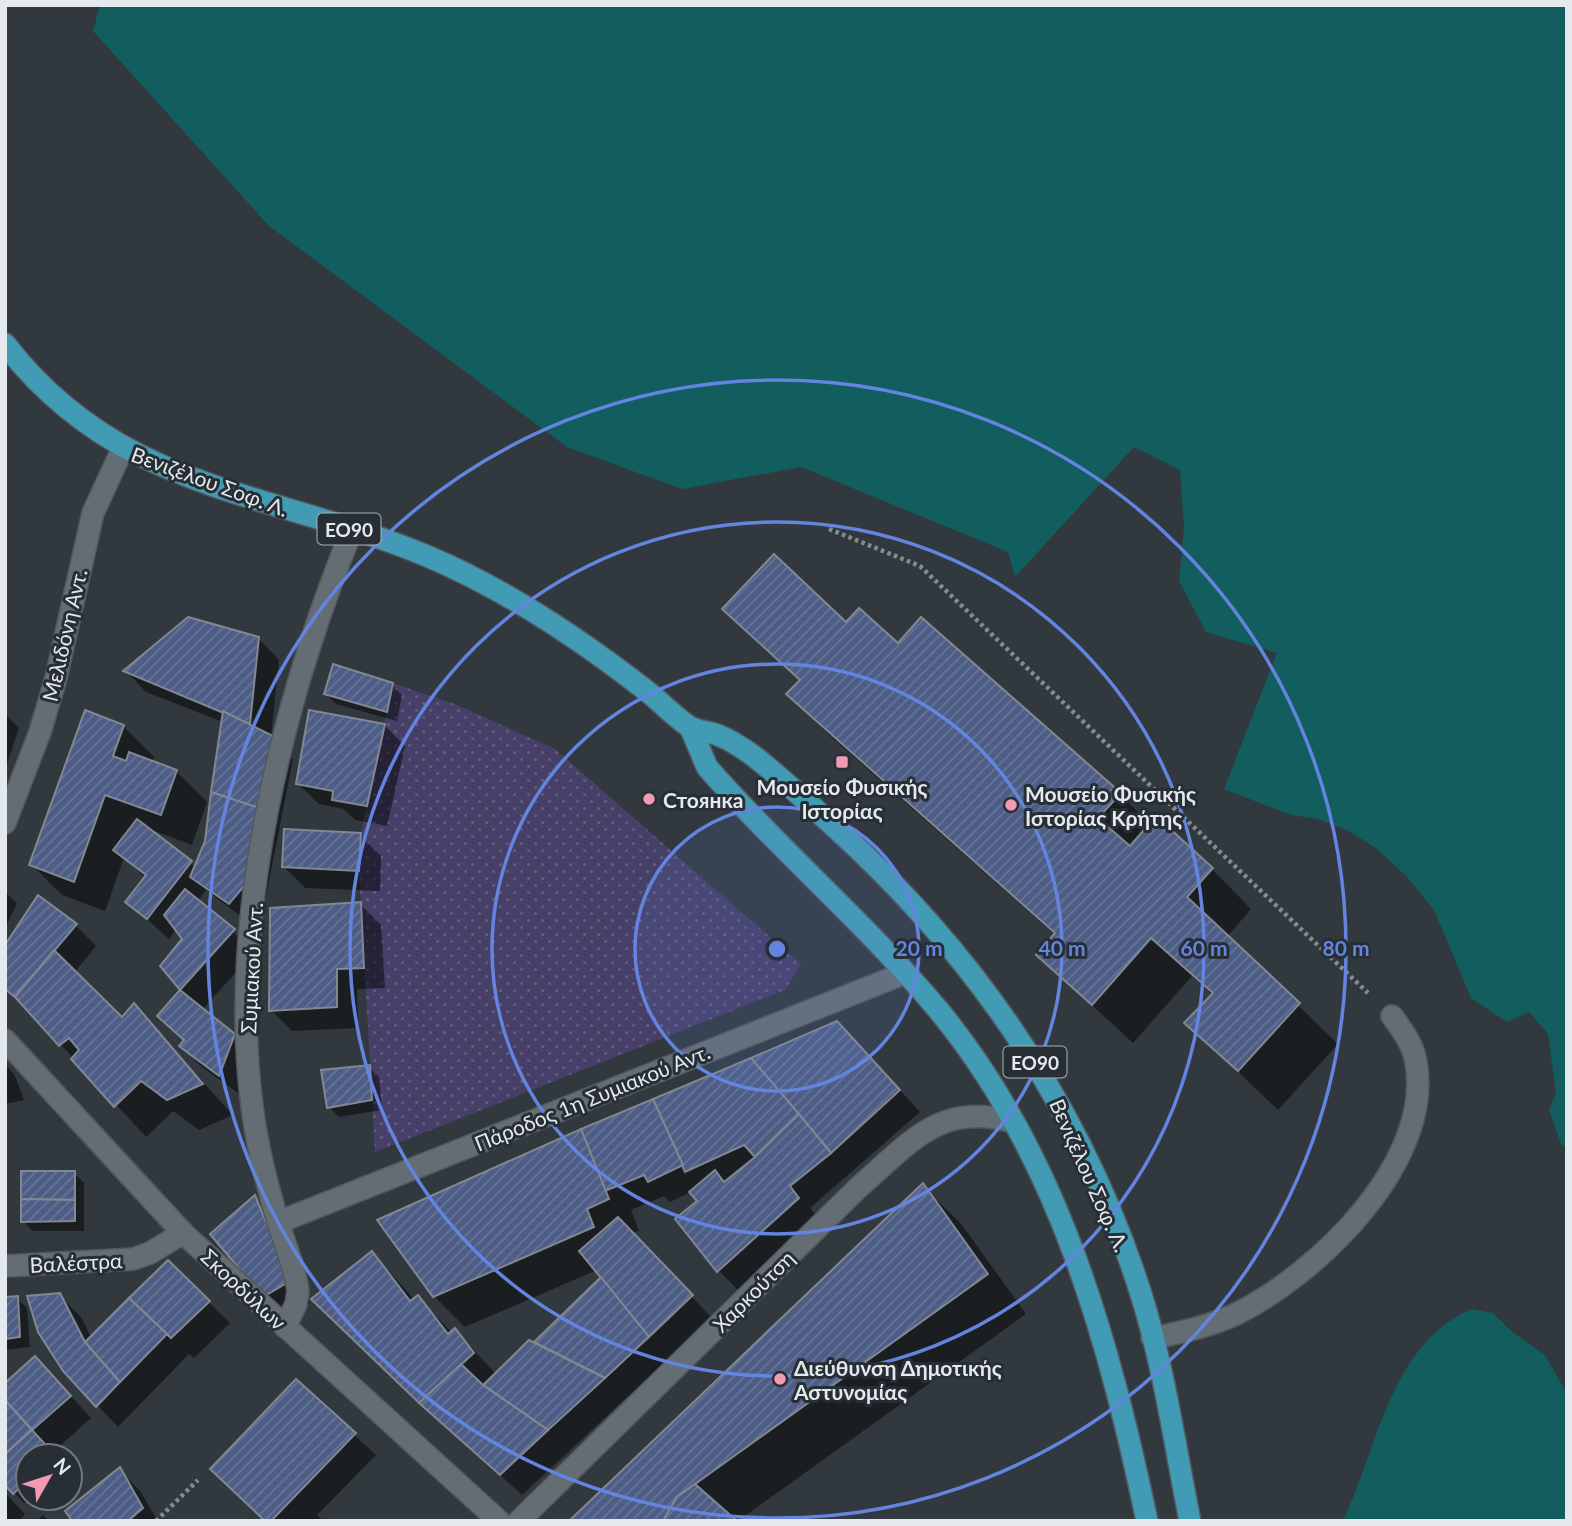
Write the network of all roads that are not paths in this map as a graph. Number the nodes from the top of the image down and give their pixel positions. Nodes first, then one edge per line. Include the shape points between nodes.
1 (5, 344) edge
2 (123, 449) junction
3 (352, 530) junction
4 (691, 729) junction
5 (5, 823) edge
6 (905, 973) junction
7 (1392, 1016) road end
8 (5, 1040) edge
9 (1013, 1122) junction
10 (279, 1222) junction
11 (183, 1233) junction
12 (5, 1266) edge
13 (285, 1327) junction
14 (1152, 1338) junction
15 (499, 1521) edge
16 (519, 1521) edge
17 (1147, 1521) edge
18 (1190, 1521) edge

1 - 2 main road, Βενιζέλου Σοφ. Λ. / ΕΟ90 via 54,400
2 - 3 main road, Βενιζέλου Σοφ. Λ. / ΕΟ90 via 220,488
2 - 5 street, Μελιδόνη Αντ. via 93,513 56,678
3 - 4 main road, Βενιζέλου Σοφ. Λ. / ΕΟ90 via 424,555 512,599 610,663
3 - 10 street, Συμιακού Αντ. via 297,681 251,912 247,1014 251,1106
4 - 6 main road, Βενιζέλου Σοφ. Λ. / ΕΟ90 via 714,775
4 - 14 main road, Βενιζέλου Σοφ. Λ. / ΕΟ90 via 724,737 792,788 903,891 993,998 1046,1079 1087,1159 1126,1252
6 - 9 main road, Βενιζέλου Σοφ. Λ. / ΕΟ90 via 984,1072
6 - 10 street, Πάροδος 1η Συμιακού Αντ.
7 - 14 street via 1415,1055 1418,1101 1399,1161 1379,1189 1319,1255 1267,1296 1222,1320
8 - 11 street, Σκορδύλων
9 - 16 street, Χαρκούτση via 978,1114 949,1119 894,1157
9 - 17 main road, Βενιζέλου Σοφ. Λ. / ΕΟ90 via 1060,1219 1102,1331
10 - 13 street, Συμιακού Αντ. via 298,1291
11 - 12 street, Βαλέστρα via 133,1259
11 - 13 street, Σκορδύλων
13 - 15 street, Σκορδύλων
14 - 18 main road, Βενιζέλου Σοφ. Λ. / ΕΟ90

